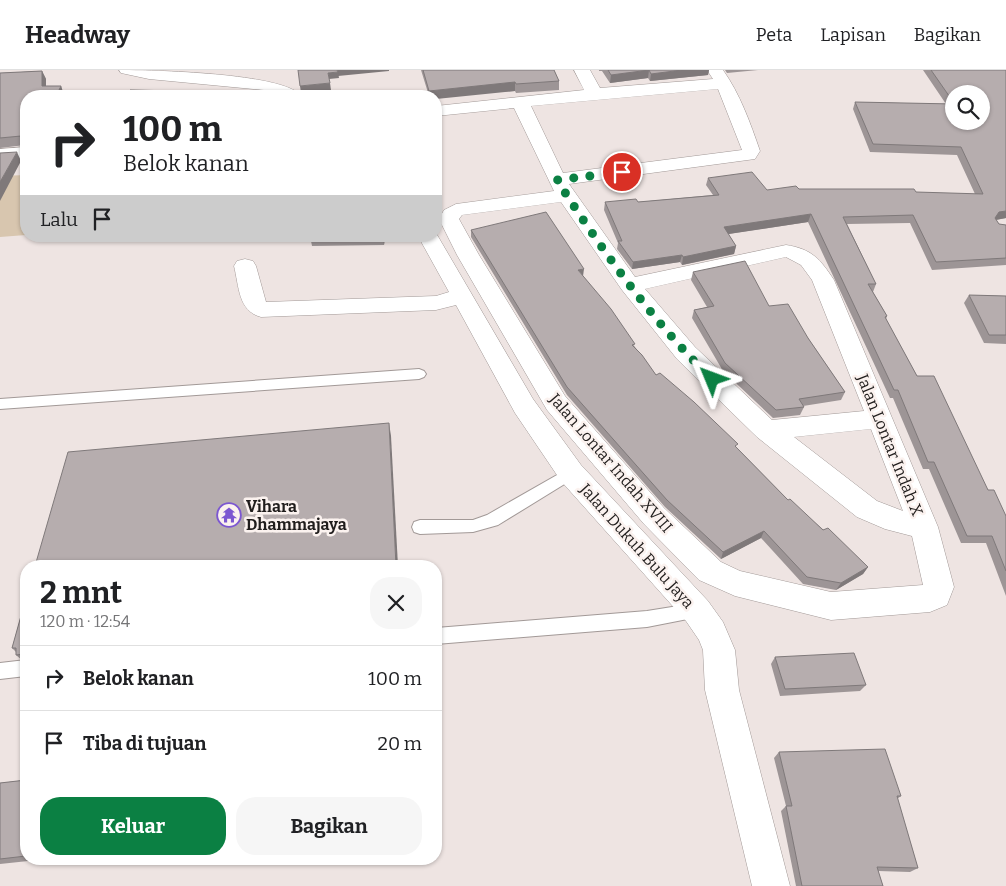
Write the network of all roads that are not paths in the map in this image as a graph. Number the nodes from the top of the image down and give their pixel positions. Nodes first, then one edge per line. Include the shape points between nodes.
1 (127, 70) edge
2 (582, 70) edge
3 (149, 74) junction
4 (720, 76) edge
5 (137, 90) edge
6 (280, 90) edge
7 (594, 94) junction
8 (520, 102) junction
9 (442, 110) edge
10 (20, 153) edge
11 (0, 154) edge
12 (562, 188) junction
13 (442, 224) edge
14 (442, 231) edge
15 (442, 237) edge
16 (245, 266) dead end
17 (630, 285) junction
18 (462, 296) junction
19 (419, 374) dead end
20 (0, 404) edge
21 (880, 419) junction
22 (766, 430) junction
23 (571, 473) junction
24 (420, 527) dead end
25 (924, 528) junction
26 (697, 611) junction
27 (442, 636) edge
28 (20, 668) edge
29 (0, 670) edge
30 (771, 886) edge

1 - 3 street
2 - 7 street
3 - 5 street
3 - 6 street via 265,85
4 - 7 street
4 - 12 street via 751,151 748,154
7 - 8 street
8 - 9 street
8 - 12 street, Jalan Lontar Indah X
10 - 11 street
12 - 13 street via 456,210
12 - 17 street, Jalan Lontar Indah X
14 - 25 street, Jalan Lontar Indah XVIII via 472,263 556,402 654,516 710,571 735,583 831,606 930,598 936,595 939,587
15 - 18 street, Jalan Dukuh Bulu Jaya
16 - 18 street via 254,304 261,310 436,303
17 - 21 street, Jalan Lontar Indah X via 786,251 801,254 823,280
17 - 22 street, Jalan Lontar Indah X via 686,353
18 - 23 street, Jalan Dukuh Bulu Jaya via 524,406
19 - 20 lane
21 - 22 street
21 - 25 street, Jalan Lontar Indah X
22 - 25 street, Jalan Lontar Indah X via 867,509 895,521
23 - 24 lane via 492,520 473,526
23 - 26 street, Jalan Dukuh Bulu Jaya
26 - 27 lane via 647,619
26 - 30 street, Jalan Dukuh Bulu Jaya via 712,632 719,650 722,690
28 - 29 lane

